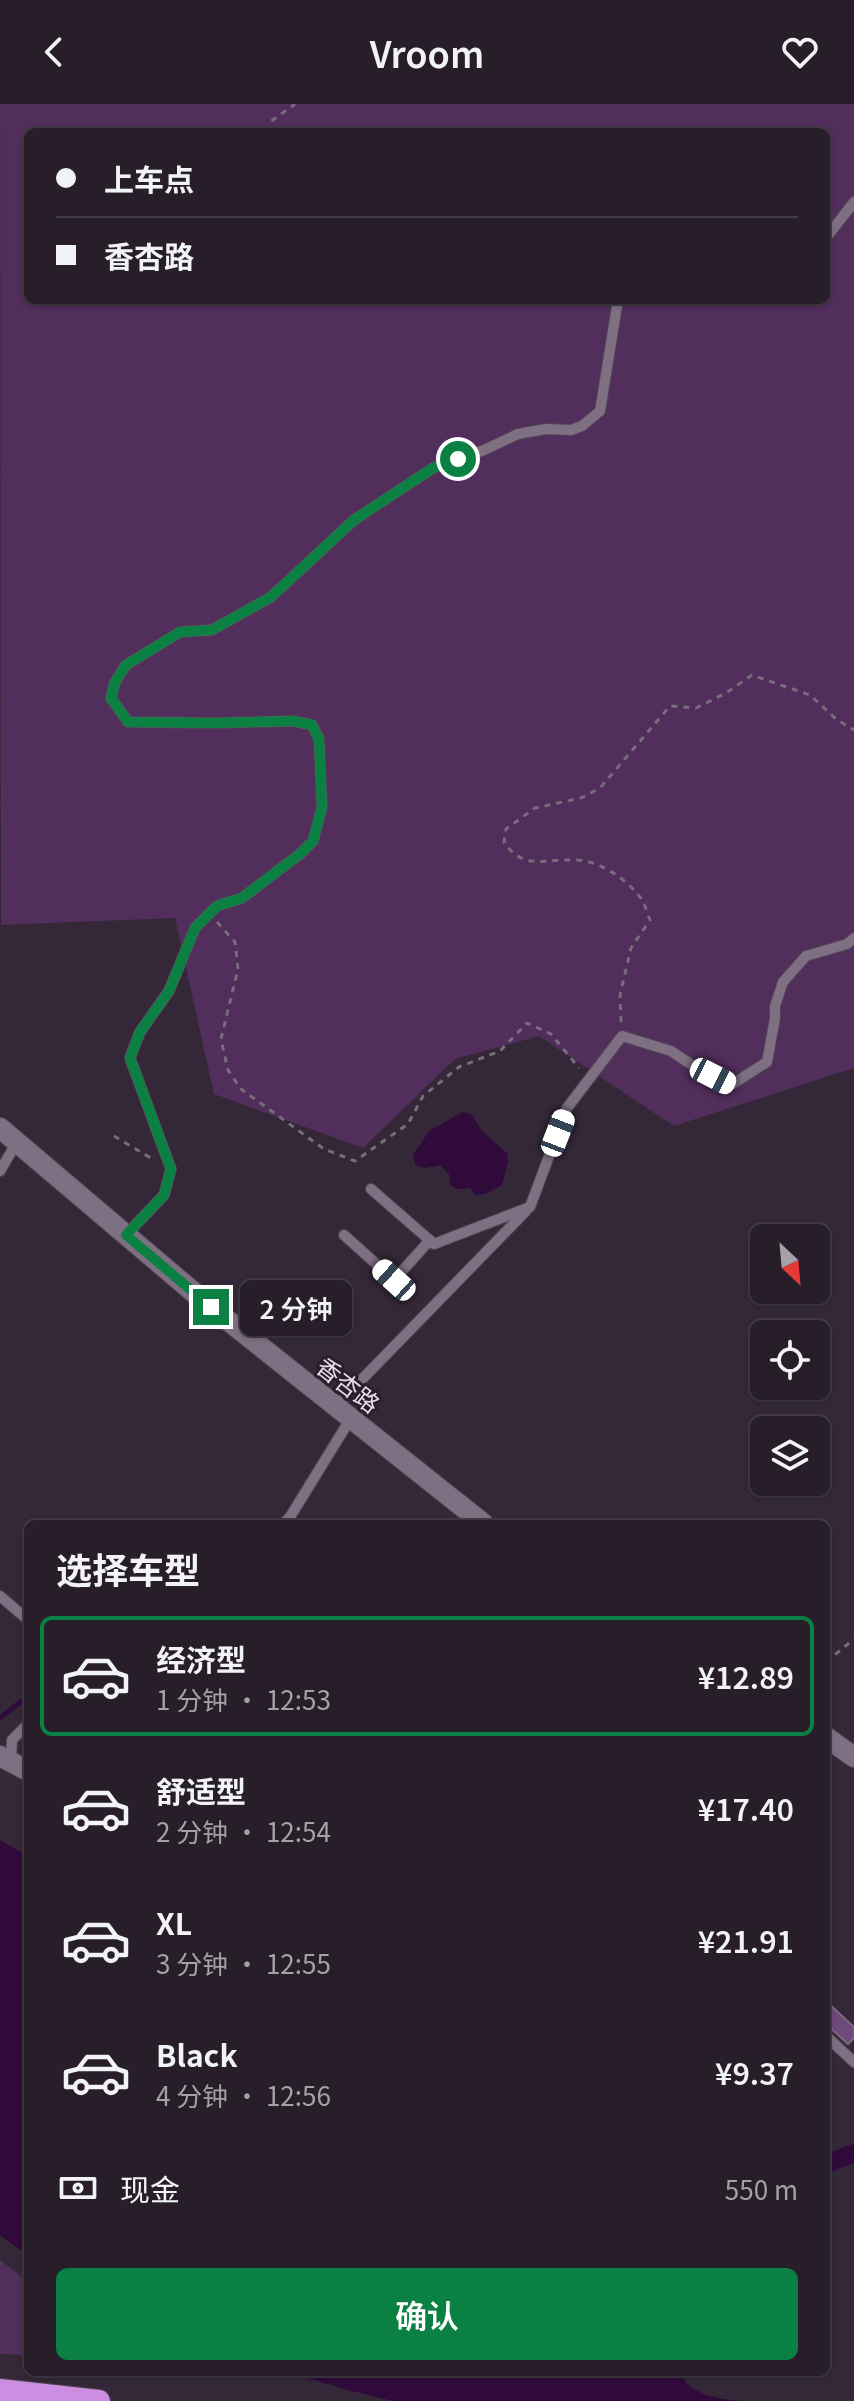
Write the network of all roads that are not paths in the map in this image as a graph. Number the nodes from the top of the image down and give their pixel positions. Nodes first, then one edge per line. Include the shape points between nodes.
1 (854, 202) edge
2 (830, 233) edge
3 (617, 304) edge
4 (854, 938) edge
5 (0, 1128) edge
6 (17, 1142) junction
7 (0, 1171) edge
8 (371, 1189) dead end
9 (530, 1207) junction
10 (126, 1235) junction
11 (344, 1235) dead end
12 (430, 1240) junction
13 (344, 1412) junction
14 (287, 1520) edge
15 (479, 1520) edge
16 (0, 1596) edge
17 (24, 1617) edge
18 (24, 1728) edge
19 (830, 1740) edge
20 (854, 1757) edge
21 (13, 1763) edge
22 (830, 2040) edge
23 (854, 2062) edge
24 (0, 2390) edge
25 (99, 2401) edge

1 - 2 lane
3 - 10 lane via 600,411 582,426 518,434 433,468 354,520 271,597 212,630 180,632 126,665 115,682 111,698 128,722 312,725 319,739 322,807 313,841 300,854 242,898 217,906 195,928 169,991 140,1032 130,1058 171,1169 164,1195
4 - 9 lane via 806,956 783,982 767,1062 731,1085 671,1051 622,1036 567,1108
5 - 6 street, 香杏路
6 - 7 lane
6 - 10 street, 香杏路
8 - 12 lane
9 - 12 lane via 434,1244
9 - 13 lane
10 - 13 street, 香杏路
11 - 12 lane via 394,1280
13 - 14 lane
13 - 15 street, 香杏路
16 - 17 lane
18 - 21 lane via 12,1740
19 - 20 street
22 - 23 lane
24 - 25 highway

